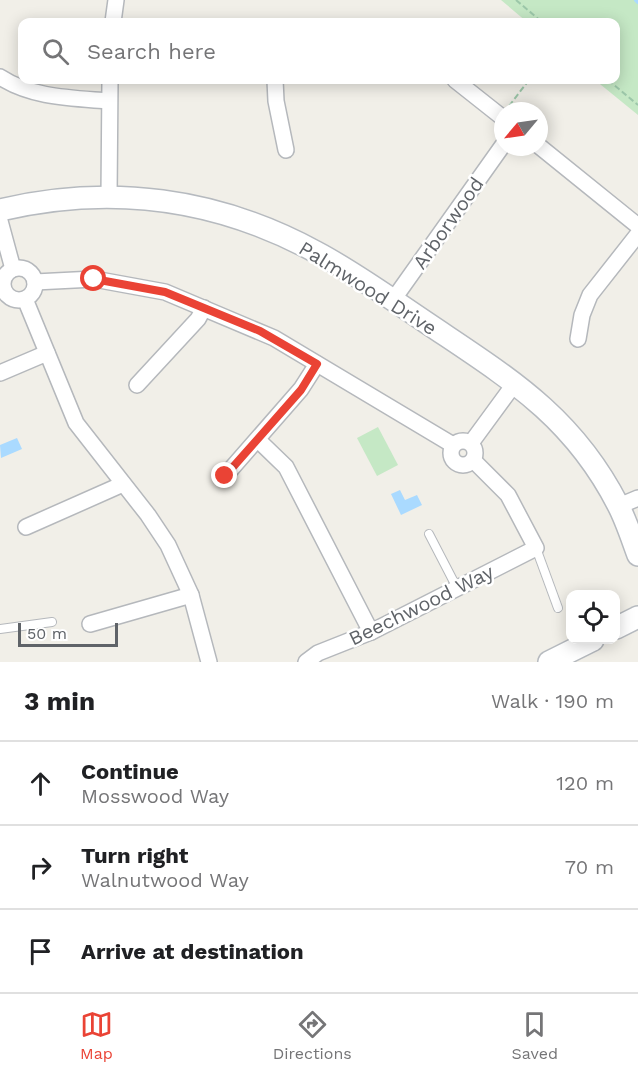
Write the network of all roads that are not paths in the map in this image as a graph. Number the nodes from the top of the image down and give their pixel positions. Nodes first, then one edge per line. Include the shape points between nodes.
1 (116, 0) edge
2 (114, 18) edge
3 (0, 77) edge
4 (110, 84) edge
5 (275, 84) edge
6 (460, 84) edge
7 (109, 101) junction
8 (494, 111) edge
9 (286, 150) dead end
10 (548, 153) edge
11 (495, 156) edge
12 (109, 196) junction
13 (0, 210) edge
14 (0, 221) edge
15 (638, 226) edge
16 (638, 234) edge
17 (13, 269) junction
18 (35, 282) junction
19 (2, 292) edge
20 (25, 299) junction
21 (393, 300) junction
22 (204, 308) junction
23 (578, 339) dead end
24 (47, 353) junction
25 (317, 364) junction
26 (0, 373) edge
27 (515, 383) junction
28 (137, 385) dead end
29 (258, 440) junction
30 (471, 443) junction
31 (453, 445) junction
32 (473, 460) junction
33 (225, 476) dead end
34 (123, 484) junction
35 (628, 502) edge
36 (26, 527) dead end
37 (429, 534) dead end
38 (536, 548) junction
39 (638, 555) edge
40 (457, 588) junction
41 (190, 595) junction
42 (558, 608) dead end
43 (638, 617) edge
44 (52, 622) dead end
45 (90, 624) dead end
46 (620, 626) edge
47 (0, 629) edge
48 (371, 632) junction
49 (583, 644) edge
50 (209, 662) edge
51 (306, 662) edge
52 (549, 662) edge

1 - 2 street
3 - 7 street via 40,94
4 - 7 street
5 - 9 street
6 - 8 street
7 - 12 street
10 - 15 street
11 - 21 street, Arborwood
12 - 13 street, Palmwood Drive via 66,198
12 - 21 street, Palmwood Drive via 213,210 258,225 316,252
14 - 17 street
16 - 23 street via 590,295
17 - 18 street via 23,268
17 - 19 street via 3,281
18 - 20 street via 33,292
18 - 22 street via 94,279 165,292
19 - 20 street via 11,298
20 - 24 street
21 - 27 street, Palmwood Drive
22 - 25 street via 260,331
22 - 28 street
24 - 26 street
24 - 34 street via 76,423
25 - 29 street via 301,390
25 - 31 street
27 - 30 street
27 - 35 street, Palmwood Drive via 560,422
29 - 33 street
29 - 48 street via 286,467
30 - 31 street
30 - 32 street via 475,451
31 - 32 street via 451,455 456,463 465,465
32 - 38 street via 508,495
34 - 36 street
34 - 41 street via 168,545
35 - 39 street, Palmwood Drive
37 - 40 lane
38 - 40 street, Beechwood Way
38 - 42 lane
40 - 48 street, Beechwood Way
41 - 45 street
41 - 50 street
43 - 46 street
44 - 47 lane
48 - 51 street, Beechwood Way via 318,653
49 - 52 street

